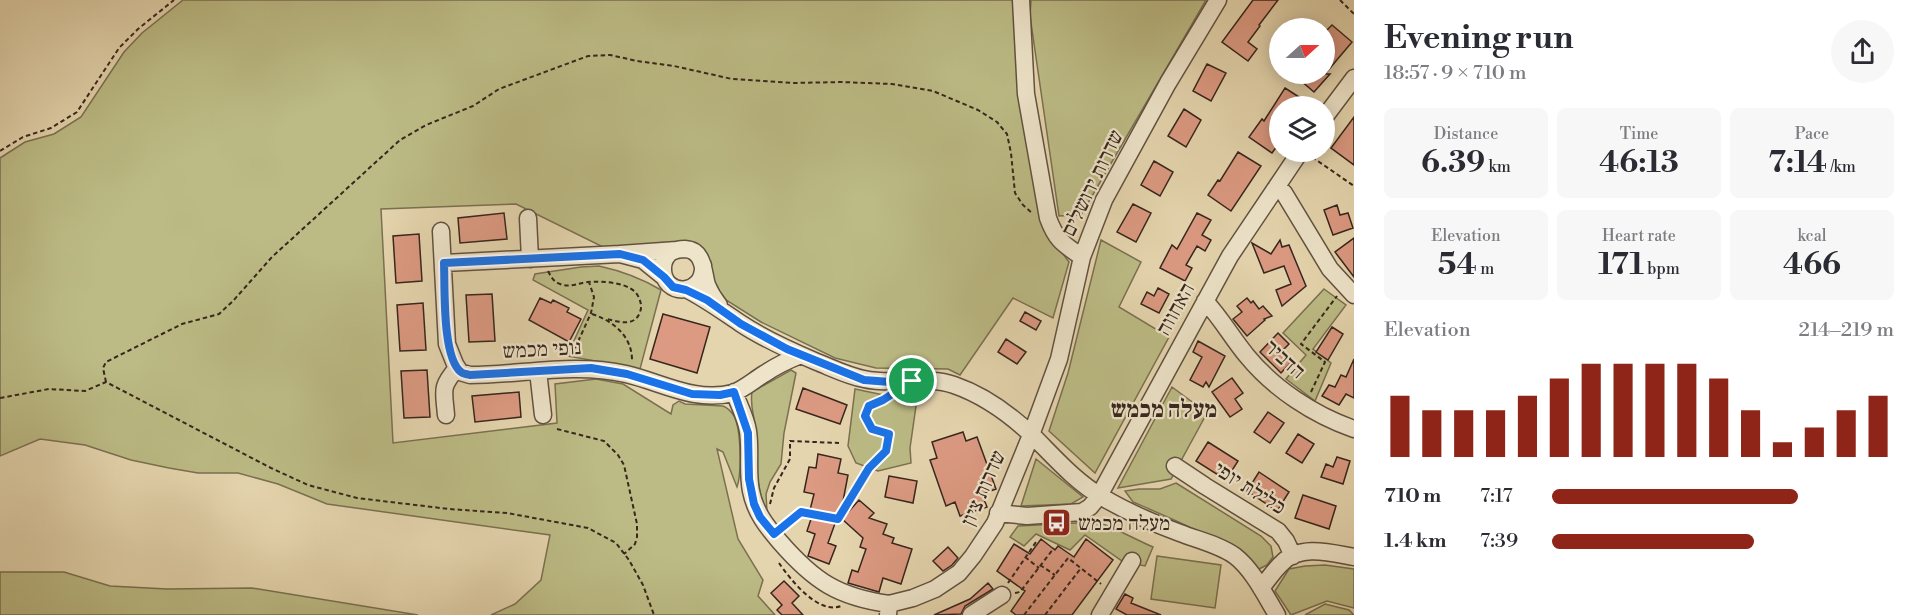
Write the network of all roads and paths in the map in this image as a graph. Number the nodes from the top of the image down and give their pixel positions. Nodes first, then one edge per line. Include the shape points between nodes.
1 (174, 0) edge
2 (1021, 0) edge
3 (1218, 0) edge
4 (1340, 0) edge
5 (1354, 14) edge
6 (1354, 78) edge
7 (1335, 103) edge
8 (0, 151) edge
9 (1295, 162) edge
10 (1317, 162) edge
11 (1277, 186) junction
12 (1354, 186) edge
13 (528, 218) dead end
14 (1047, 218) junction
15 (441, 231) dead end
16 (677, 250) junction
17 (620, 254) junction
18 (1082, 257) junction
19 (547, 258) junction
20 (530, 259) junction
21 (444, 263) junction
22 (703, 265) junction
23 (664, 277) junction
24 (589, 282) junction
25 (686, 290) junction
26 (1349, 291) edge
27 (1205, 301) junction
28 (723, 310) junction
29 (591, 313) junction
30 (607, 319) junction
31 (761, 334) junction
32 (801, 355) junction
33 (457, 368) junction
34 (571, 369) junction
35 (538, 371) junction
36 (627, 374) junction
37 (762, 375) junction
38 (106, 382) junction
39 (734, 392) junction
40 (892, 394) dead end
41 (0, 398) edge
42 (1305, 406) junction
43 (543, 415) dead end
44 (446, 416) dead end
45 (557, 429) dead end
46 (1354, 429) edge
47 (1031, 435) junction
48 (839, 443) dead end
49 (1175, 466) dead end
50 (1099, 496) junction
51 (770, 506) dead end
52 (998, 513) junction
53 (774, 534) junction
54 (1036, 542) dead end
55 (1054, 548) dead end
56 (624, 554) junction
57 (1293, 556) junction
58 (1354, 556) edge
59 (1025, 557) junction
60 (1132, 561) dead end
61 (779, 563) dead end
62 (1039, 566) junction
63 (1081, 568) junction
64 (1055, 575) junction
65 (1261, 588) junction
66 (1113, 593) junction
67 (1002, 595) junction
68 (857, 598) junction
69 (889, 609) edge
70 (1107, 613) edge
71 (654, 615) edge
72 (971, 615) edge
73 (1024, 615) edge
74 (1045, 615) edge
75 (1277, 615) edge

1 - 8 path via 119,48 77,112
2 - 14 street via 1026,94
3 - 18 street, שדרות ירושלים via 1104,200
4 - 5 path
6 - 7 street
9 - 11 street, האחווה
10 - 12 path
11 - 26 street via 1324,260
11 - 27 street, האחווה
13 - 20 street
14 - 18 street via 1062,243
14 - 38 path via 1023,205 1015,193 1007,134 997,122 933,91 892,84 794,84 732,79 610,55 588,56 499,89 473,106 400,140 272,257 219,314 182,324 106,362
15 - 21 street
16 - 17 street
16 - 22 street via 696,253
16 - 23 street via 666,257
17 - 19 street
17 - 23 street via 643,260
18 - 47 street, שדרות ירושלים via 1059,359
19 - 20 street
19 - 24 path via 551,277 558,284
20 - 21 street
21 - 33 street via 447,344
22 - 25 street via 698,284
22 - 28 street via 714,300
23 - 25 street via 673,287
24 - 29 path via 594,297
24 - 30 path via 620,285 638,294 641,304 636,318 628,323
25 - 28 street
26 - 42 path via 1301,344 1325,363
27 - 42 street, הדביר via 1262,373
27 - 50 street, האחווה
28 - 31 street
29 - 30 path
29 - 34 path via 571,358
30 - 36 path via 628,341 632,362
31 - 32 street
31 - 37 street via 766,347
32 - 37 street, נופי מכמש
32 - 47 street via 864,380 937,381 955,385 988,402
33 - 35 street, נופי מכמש via 470,375
33 - 44 street via 445,382
34 - 35 street, נופי מכמש
34 - 36 street, נופי מכמש
35 - 43 street
36 - 39 street, נופי מכמש via 692,394
37 - 39 street, נופי מכמש
38 - 41 path via 85,391 49,389
38 - 56 path via 308,485 357,498 507,513 588,528 616,543
39 - 53 street via 748,433 754,504
40 - 53 path via 869,406 865,416 872,429 889,434 886,451 869,468 838,519 801,512
42 - 46 street, הדביר via 1332,422
45 - 56 path via 604,441 624,465 637,524 635,544
47 - 50 street
47 - 52 street, שדרות ציון
48 - 51 path via 790,441 790,459 774,488
49 - 57 street, כלילת יופי via 1278,531
50 - 52 street via 1082,513
50 - 65 street via 1234,555
52 - 69 street, שדרות ציון via 986,538 959,573 935,589
53 - 68 street via 813,576
54 - 59 path
55 - 62 path
56 - 71 path via 643,585
57 - 58 street via 1314,551
57 - 65 street via 1283,561
59 - 62 path
59 - 67 path
60 - 66 street
61 - 68 path via 791,582 816,604 836,609
62 - 64 path
62 - 67 path via 1020,592
63 - 64 path via 1068,558
63 - 66 path
63 - 74 path
64 - 73 path
65 - 75 street
66 - 70 street
67 - 72 street
68 - 69 street

